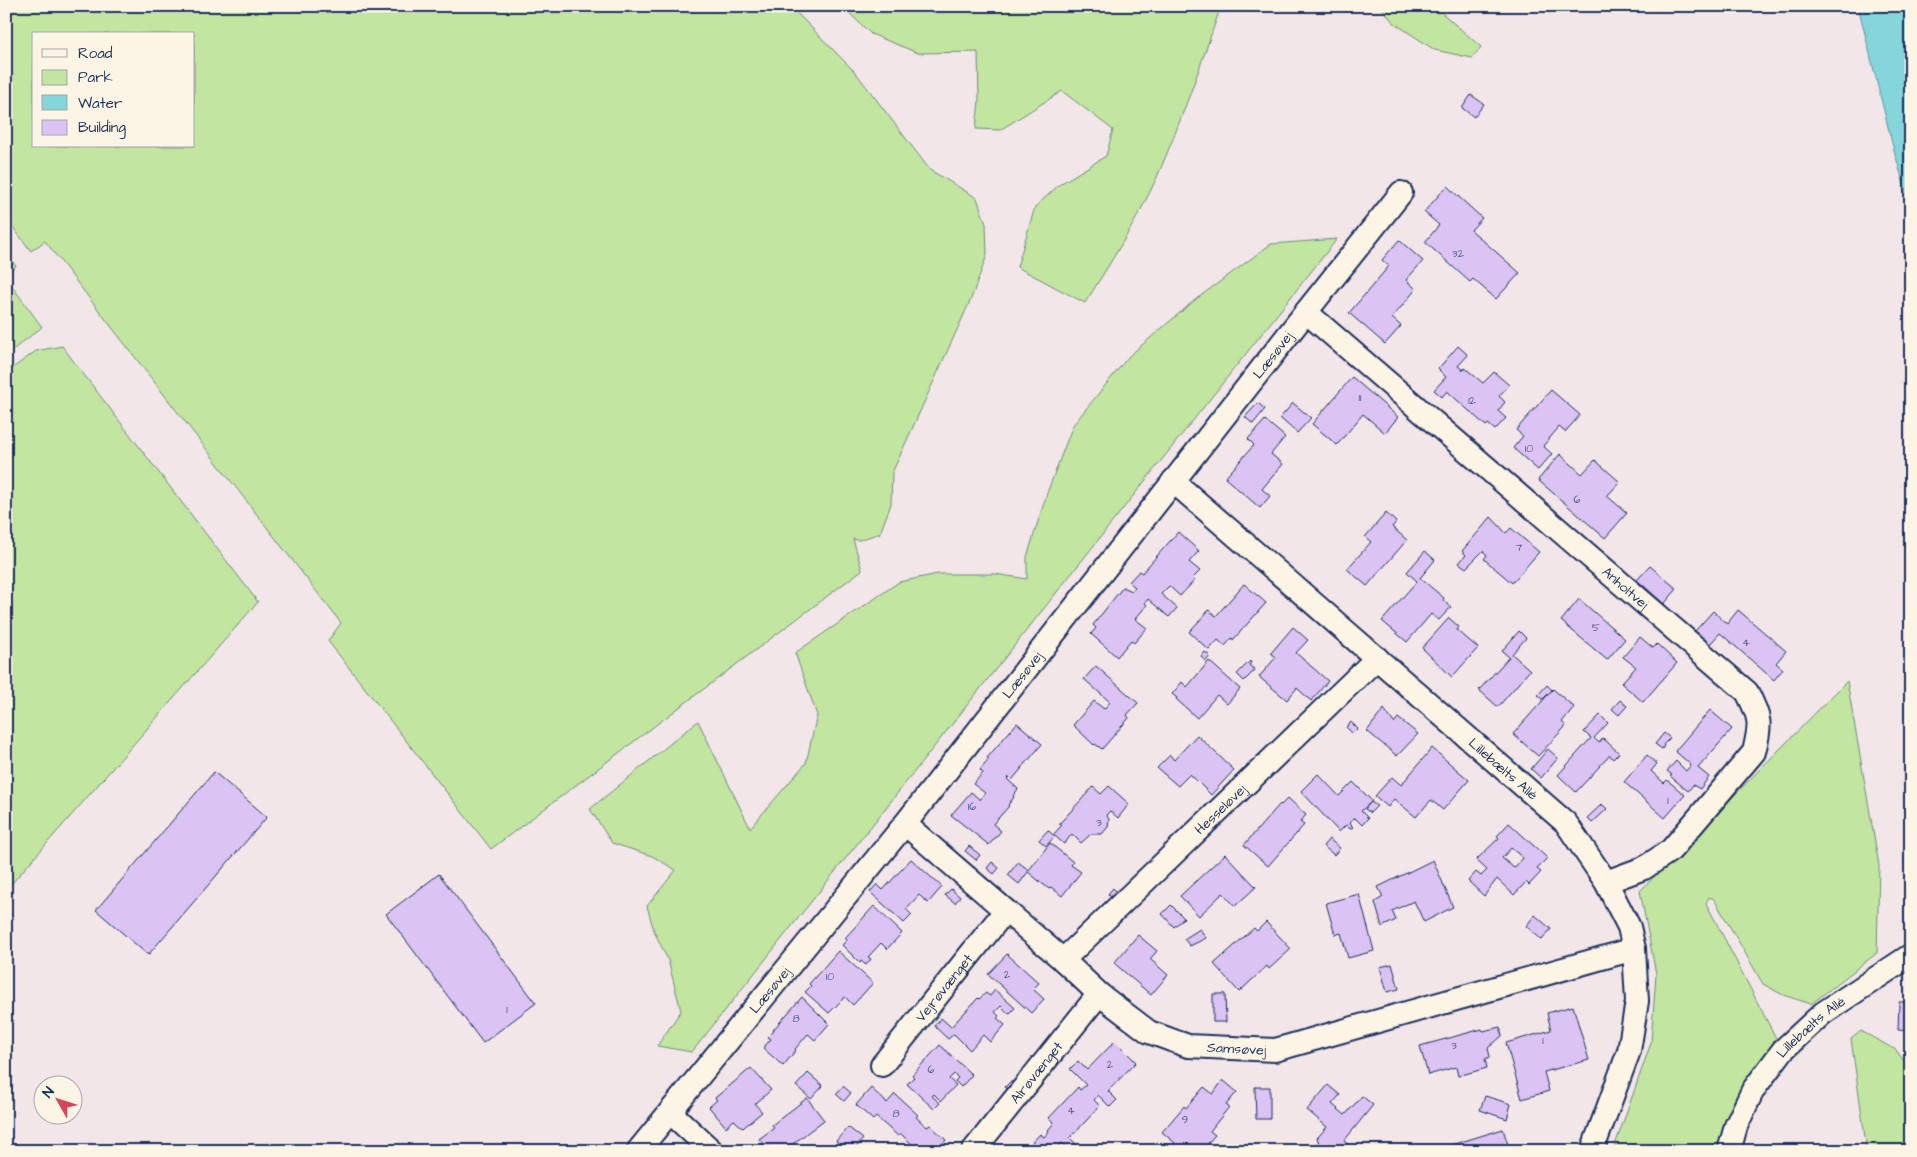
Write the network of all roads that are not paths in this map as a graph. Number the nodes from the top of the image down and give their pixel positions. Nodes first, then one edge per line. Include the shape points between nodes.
1 (1401, 193) dead end
2 (1306, 312) junction
3 (1173, 481) junction
4 (1377, 658) junction
5 (905, 824) junction
6 (1606, 882) junction
7 (1005, 911) junction
8 (1634, 949) junction
9 (1910, 955) edge
10 (1063, 960) junction
11 (1099, 994) junction
12 (882, 1065) dead end
13 (670, 1112) junction
14 (638, 1151) edge
15 (712, 1151) edge
16 (973, 1151) edge
17 (1592, 1151) edge
18 (1729, 1151) edge

1 - 2 street, Læsøvej
2 - 3 street, Læsøvej
2 - 6 street, Anholtvej via 1747,692 1758,714 1759,732 1754,752 1671,850 1644,868
3 - 4 street, Lillebælts Allé
3 - 5 street, Læsøvej
4 - 6 street, Lillebælts Allé via 1566,823
4 - 10 street, Hesseløvej
5 - 7 street, Samsøvej
5 - 13 street, Læsøvej
6 - 8 street, Lillebælts Allé via 1630,927
7 - 10 street, Samsøvej
7 - 12 street, Vejrøvænget
8 - 11 street, Samsøvej via 1275,1050 1188,1046 1149,1032
8 - 17 street, Lillebælts Allé via 1637,1001 1629,1051
9 - 18 street, Lillebælts Allé via 1823,1013 1783,1050 1753,1090 1736,1126
10 - 11 street, Samsøvej
11 - 16 street, Alrøvænget
13 - 14 street, Læsøvej
13 - 15 street

